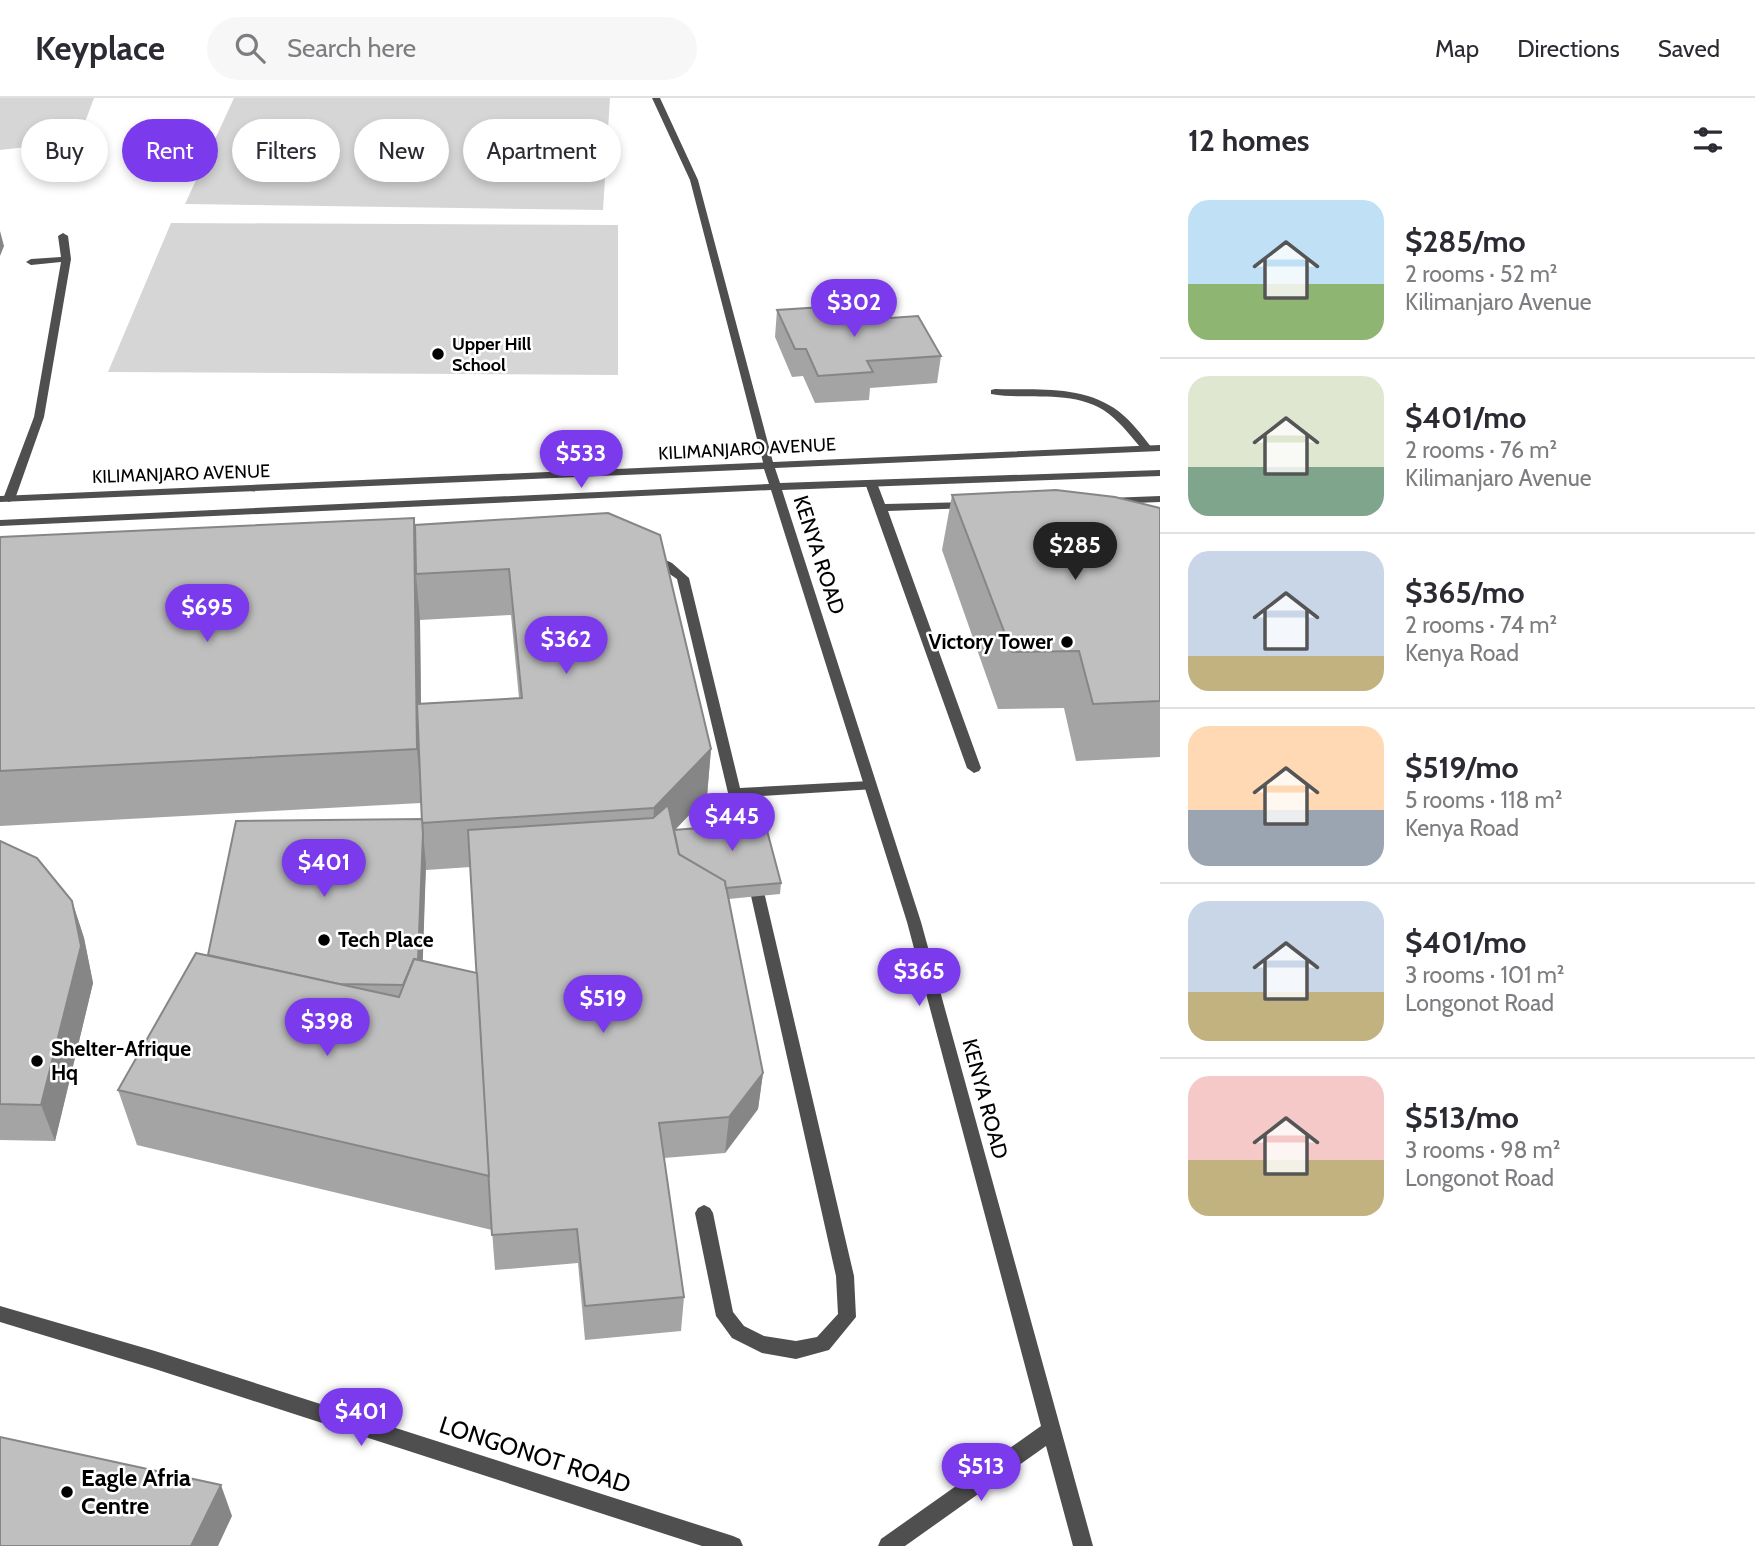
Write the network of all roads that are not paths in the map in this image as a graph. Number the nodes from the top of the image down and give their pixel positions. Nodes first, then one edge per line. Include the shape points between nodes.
1 (656, 98) edge
2 (63, 236) dead end
3 (66, 259) junction
4 (31, 262) dead end
5 (995, 392) dead end
6 (1147, 448) junction
7 (1160, 448) edge
8 (769, 466) junction
9 (1160, 473) edge
10 (871, 483) junction
11 (775, 487) junction
12 (5, 499) edge
13 (1160, 499) edge
14 (1093, 501) edge
15 (986, 505) edge
16 (881, 508) junction
17 (0, 523) edge
18 (641, 552) edge
19 (974, 768) dead end
20 (870, 786) junction
21 (736, 794) junction
22 (744, 835) edge
23 (758, 896) edge
24 (704, 1213) dead end
25 (0, 1314) edge
26 (1052, 1430) junction
27 (733, 1546) edge
28 (888, 1546) edge
29 (1083, 1546) edge

1 - 8 street, KENYA ROAD via 694,180
2 - 3 street
3 - 4 street
3 - 12 street via 38,417
5 - 6 street via 1094,401 1111,410
6 - 7 street, KILIMANJARO AVENUE
6 - 8 street, KILIMANJARO AVENUE
8 - 11 street, KENYA ROAD
8 - 12 street, KILIMANJARO AVENUE
9 - 10 street, KILIMANJARO AVENUE
10 - 11 street, KILIMANJARO AVENUE
10 - 16 street
11 - 17 street, KILIMANJARO AVENUE
11 - 20 street, KENYA ROAD
13 - 14 street
15 - 16 street
16 - 19 street
18 - 21 street via 683,578
20 - 21 street
20 - 26 street, KENYA ROAD via 914,922
21 - 22 street
23 - 24 street via 845,1276 847,1317 822,1344 796,1350 762,1344 738,1332 724,1316
25 - 27 street, LONGONOT ROAD
26 - 28 street
26 - 29 street, KENYA ROAD

